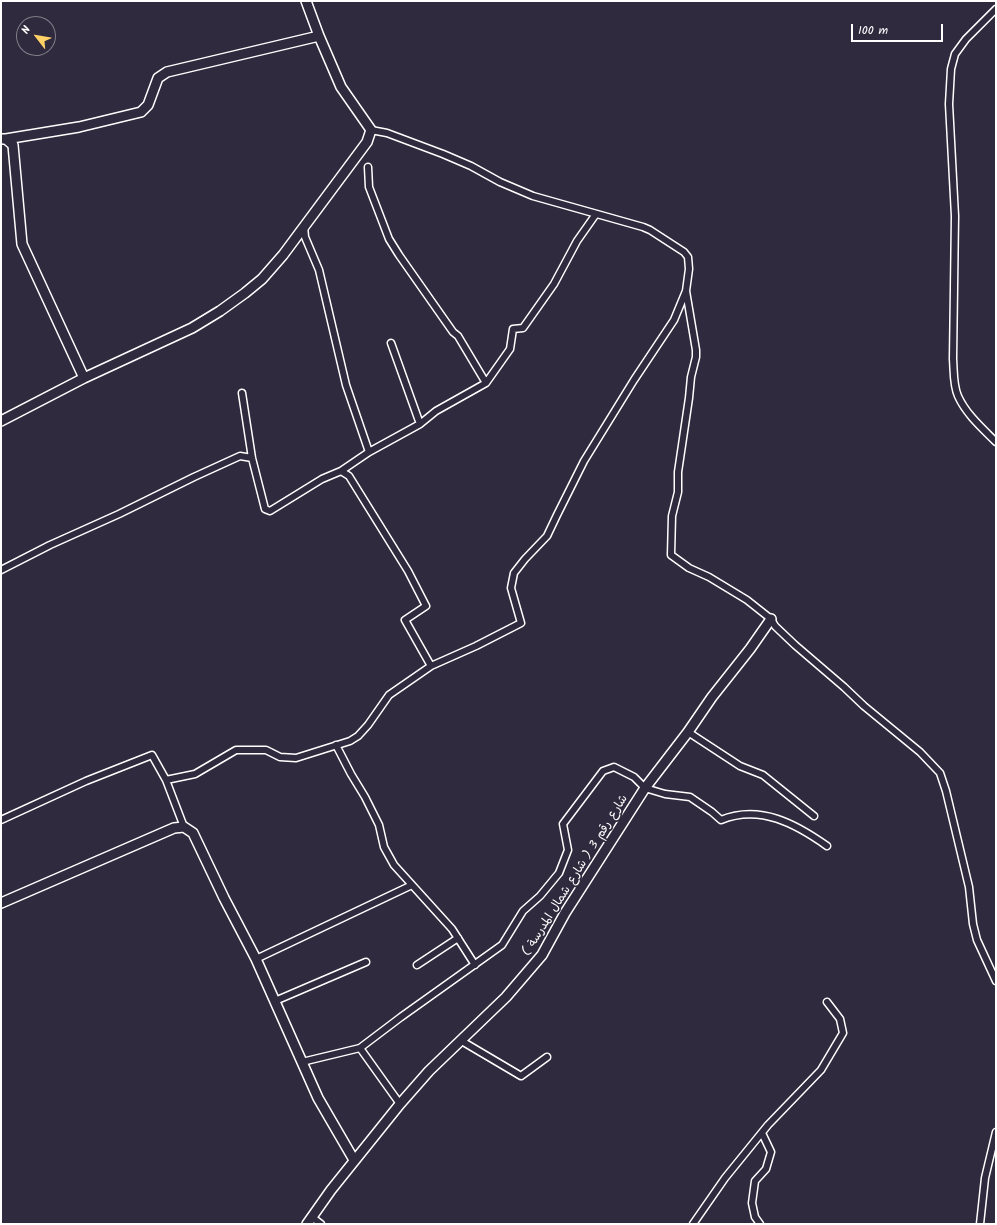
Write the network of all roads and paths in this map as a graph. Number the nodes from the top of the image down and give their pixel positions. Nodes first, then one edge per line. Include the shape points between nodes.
1 (306, 1) edge
2 (996, 9) edge
3 (318, 36) junction
4 (371, 130) junction
5 (3, 140) edge
6 (368, 167) dead end
7 (596, 214) junction
8 (304, 226) junction
9 (686, 292) junction
10 (391, 343) dead end
11 (84, 378) junction
12 (486, 383) junction
13 (242, 393) dead end
14 (1, 421) edge
15 (420, 424) junction
16 (996, 442) edge
17 (369, 452) junction
18 (252, 458) junction
19 (340, 470) junction
20 (1, 570) edge
21 (771, 619) junction
22 (431, 666) junction
23 (688, 732) junction
24 (336, 745) junction
25 (166, 780) junction
26 (646, 788) junction
27 (814, 816) dead end
28 (1, 820) edge
29 (184, 827) junction
30 (827, 846) dead end
31 (412, 885) junction
32 (1, 903) edge
33 (458, 938) junction
34 (256, 959) junction
35 (366, 962) dead end
36 (417, 965) dead end
37 (475, 965) junction
38 (996, 981) edge
39 (275, 1001) junction
40 (827, 1002) dead end
41 (460, 1040) junction
42 (360, 1048) junction
43 (547, 1057) dead end
44 (302, 1062) junction
45 (400, 1104) junction
46 (996, 1132) edge
47 (762, 1133) junction
48 (354, 1160) junction
49 (310, 1221) edge
50 (321, 1224) edge
51 (693, 1224) edge
52 (760, 1224) edge
53 (980, 1224) edge

1 - 3 street
2 - 16 street via 955,54 951,69 949,104 955,216 954,382 958,396 968,413
3 - 4 street via 341,87
3 - 5 street via 167,72 158,78 148,105 141,112 79,127
4 - 7 street via 443,154 533,196
4 - 8 street via 367,142
5 - 11 street via 13,144 22,244
6 - 12 street via 369,187 389,239 458,336
7 - 9 street via 650,230 684,252 688,258
7 - 12 street via 577,241 554,284 523,328 513,329 510,349
8 - 11 street via 262,278 220,311 192,328
8 - 17 street via 305,237 319,270 346,385
9 - 21 street via 696,357 678,472 678,492 672,516 671,554 689,568 747,600
9 - 22 street via 674,320 584,461 547,536 514,573 511,588 521,623
10 - 15 street
11 - 14 street
12 - 15 street via 436,411
13 - 18 street
15 - 17 street
17 - 19 street
18 - 19 street via 265,509 270,511
18 - 20 street via 240,456 50,544
19 - 22 street via 349,476 408,571 426,606 404,620
21 - 23 street, شارع رقم 3 ( شارع شمال المدرسة )
21 - 38 street via 794,645 920,752 940,773 970,886 977,940
22 - 24 street via 389,695 358,736
23 - 26 street, شارع رقم 3 ( شارع شمال المدرسة )
23 - 27 street via 740,766 762,775
24 - 25 street via 296,758 280,757 266,750 236,750 195,774
24 - 31 street via 379,825 384,847 394,865
25 - 28 street via 152,755 86,781
25 - 29 street
26 - 30 street via 665,794 690,796 721,820 744,815 775,818 808,832
26 - 37 street via 634,777 614,766 602,771 563,824 568,850 559,873 540,896 523,911 502,945
26 - 41 street, شارع رقم 3 ( شارع شمال المدرسة ) via 565,913 542,955 506,997
29 - 32 street via 174,828
29 - 34 street via 193,833
31 - 33 street
31 - 34 street
33 - 36 street
33 - 37 street
34 - 39 street
35 - 39 street
37 - 42 street
39 - 44 street
40 - 47 street via 840,1019 843,1033 821,1070
41 - 43 street via 521,1076
41 - 45 street, شارع رقم 3 ( شارع شمال المدرسة )
42 - 44 street
42 - 45 street
44 - 48 street via 318,1098
45 - 48 street, شارع رقم 3 ( شارع شمال المدرسة )
46 - 53 street via 985,1178
47 - 51 street via 725,1178
47 - 52 street via 771,1152 766,1169 755,1181 752,1202 755,1217
48 - 49 street, شارع رقم 3 ( شارع شمال المدرسة )
49 - 50 street

